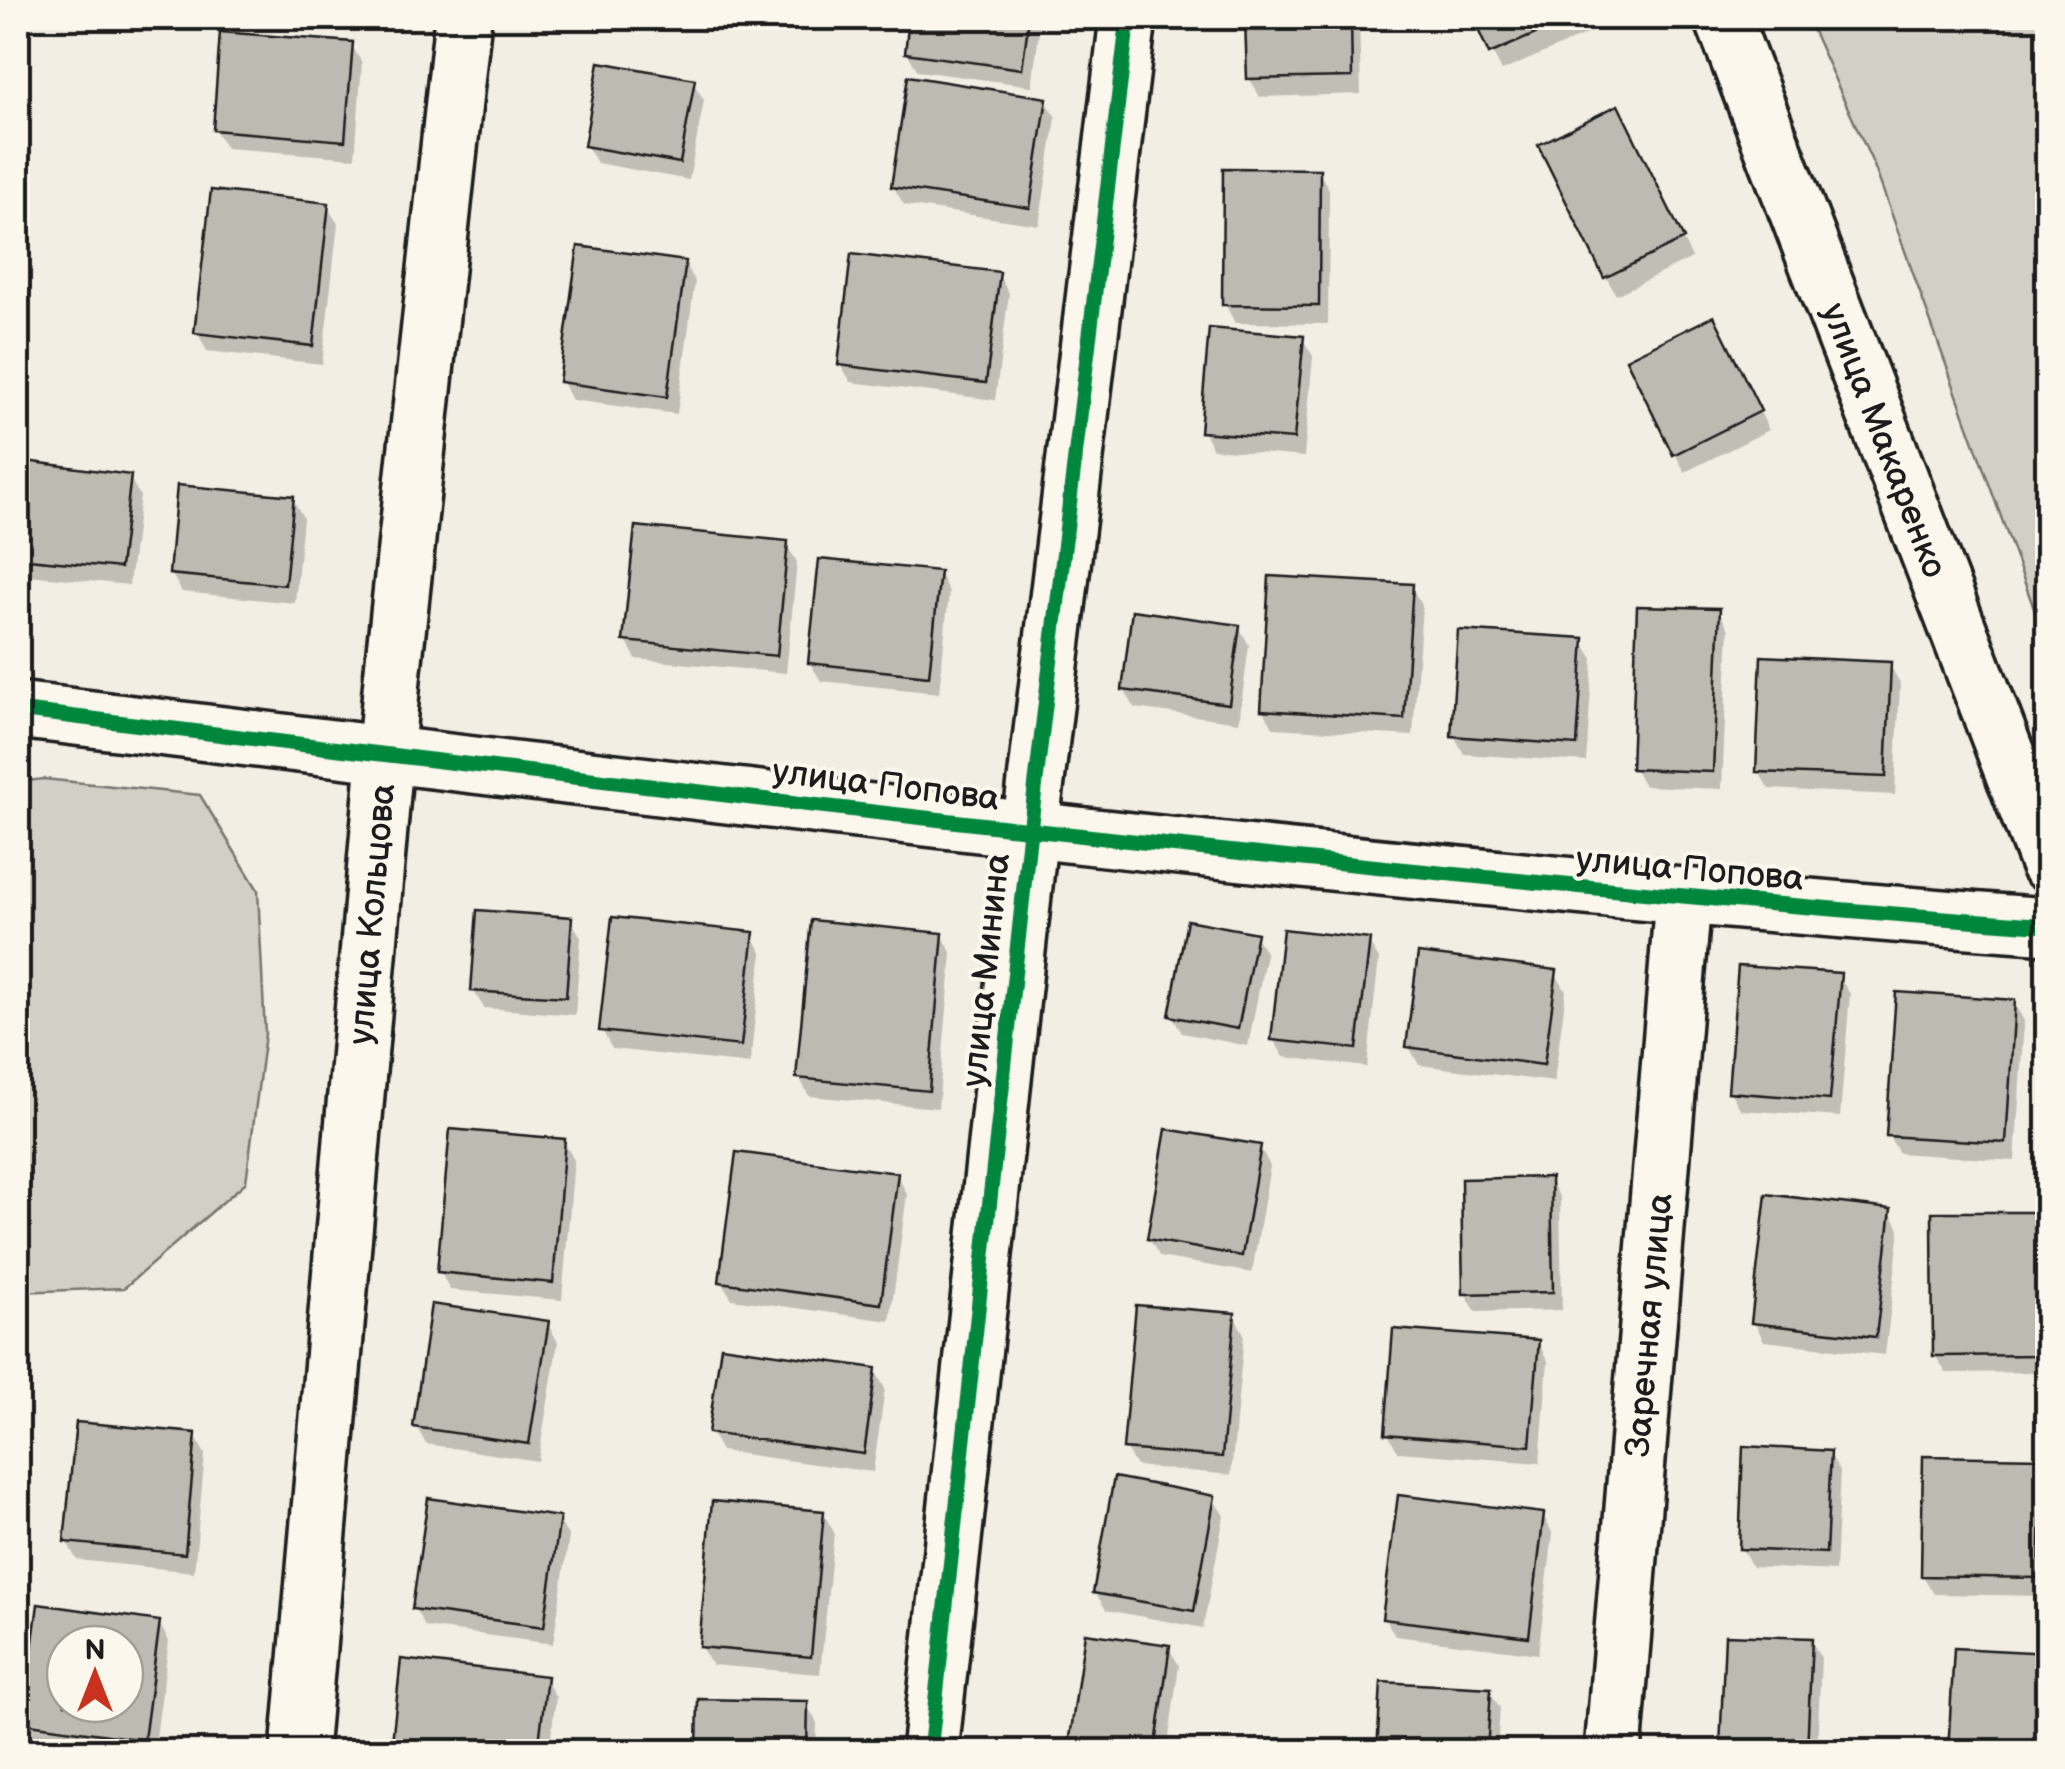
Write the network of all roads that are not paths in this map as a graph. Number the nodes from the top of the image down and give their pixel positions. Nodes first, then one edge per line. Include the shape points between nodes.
1 (463, 18) edge
2 (1128, 18) edge
3 (1723, 18) edge
4 (18, 710) edge
5 (385, 754) junction
6 (1030, 831) junction
7 (2048, 862) edge
8 (1683, 900) junction
9 (2048, 926) edge
10 (299, 1752) edge
11 (930, 1752) edge
12 (1613, 1752) edge

1 - 5 street, улица Кольцова
2 - 6 street, улица Минина
3 - 7 street, улица Макаренко
4 - 5 street, улица Попова
5 - 6 street, улица Попова
5 - 10 street, улица Кольцова
6 - 8 street, улица Попова
6 - 11 street, улица Минина
8 - 9 street, улица Попова
8 - 12 street, Заречная улица

